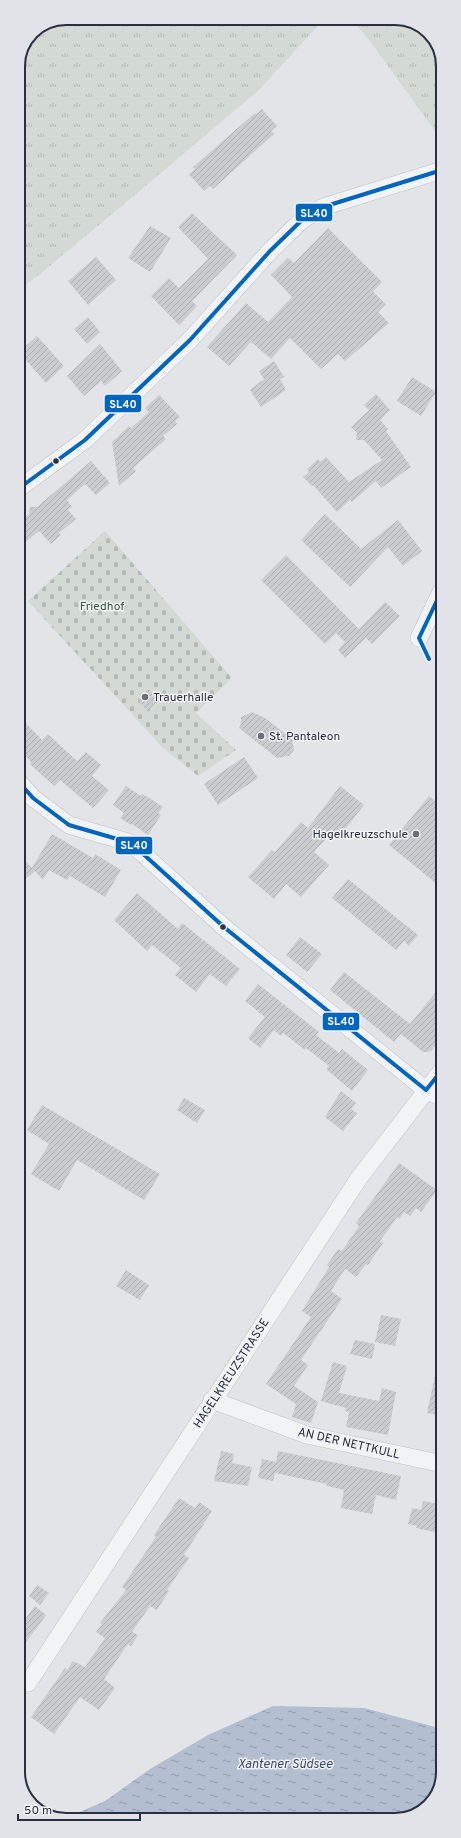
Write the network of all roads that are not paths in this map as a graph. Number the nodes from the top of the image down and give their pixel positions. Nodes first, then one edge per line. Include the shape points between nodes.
1 (436, 172) edge
2 (25, 484) edge
3 (436, 603) edge
4 (419, 638) dead end
5 (25, 789) edge
6 (436, 1078) edge
7 (426, 1090) junction
8 (436, 1095) edge
9 (212, 1400) junction
10 (436, 1463) edge
11 (28, 1683) dead end

1 - 2 street via 323,207 302,220 190,340 85,440
3 - 4 street
5 - 7 street via 69,825 131,843 224,928
6 - 7 street, HAGELKREUZSTRASSE
7 - 8 street
7 - 9 street, HAGELKREUZSTRASSE via 359,1178
9 - 10 street, AN DER NETTKULL via 306,1435
9 - 11 street, HAGELKREUZSTRASSE

